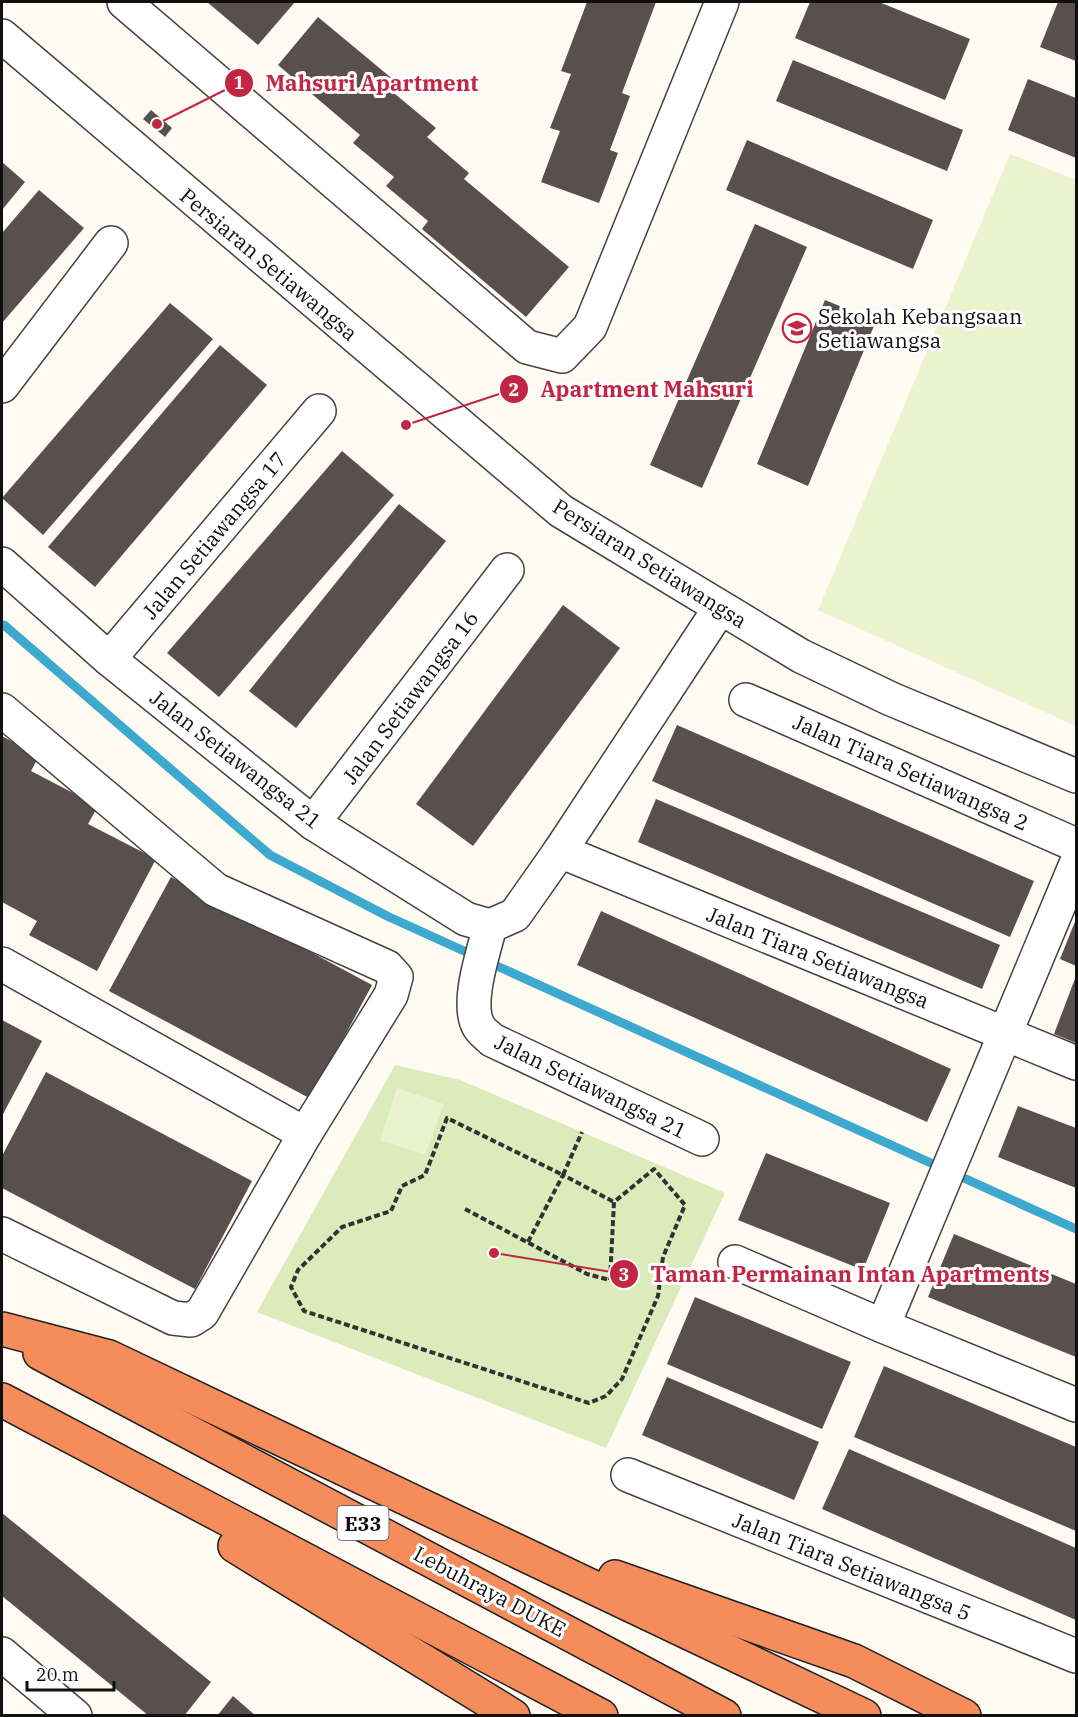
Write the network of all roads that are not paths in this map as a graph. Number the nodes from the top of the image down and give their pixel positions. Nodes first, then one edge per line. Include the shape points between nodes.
1 (124, 2) edge
2 (722, 2) edge
3 (2, 36) edge
4 (111, 243) dead end
5 (2, 386) edge
6 (319, 411) dead end
7 (2, 564) edge
8 (507, 570) dead end
9 (720, 608) junction
10 (110, 659) junction
11 (746, 700) dead end
12 (2, 711) edge
13 (1077, 776) edge
14 (313, 823) junction
15 (1077, 844) edge
16 (560, 850) junction
17 (1077, 864) edge
18 (487, 936) junction
19 (2, 964) edge
20 (1005, 1035) junction
21 (1077, 1063) edge
22 (305, 1134) junction
23 (702, 1139) dead end
24 (2, 1234) edge
25 (735, 1262) dead end
26 (883, 1326) junction
27 (2, 1330) edge
28 (2, 1401) edge
29 (1077, 1405) edge
30 (628, 1475) dead end
31 (454, 1521) junction
32 (2, 1654) edge
33 (1077, 1656) edge
34 (75, 1716) edge
35 (513, 1716) edge
36 (601, 1716) edge
37 (724, 1716) edge
38 (864, 1716) edge
39 (964, 1716) edge

1 - 2 street via 527,347 562,356 590,327
3 - 9 street, Persiaran Setiawangsa via 561,511
4 - 5 street
6 - 10 street, Jalan Setiawangsa 17
7 - 10 street, Jalan Setiawangsa 21
8 - 14 street, Jalan Setiawangsa 16
9 - 13 street, Persiaran Setiawangsa via 801,656 891,699
9 - 16 street
10 - 14 street, Jalan Setiawangsa 21
11 - 15 street, Jalan Tiara Setiawangsa 2
12 - 22 street via 216,890 387,967 396,977 391,994
14 - 18 street, Jalan Setiawangsa 21
16 - 18 street via 515,915
16 - 20 street, Jalan Tiara Setiawangsa
17 - 20 street
18 - 23 street, Jalan Setiawangsa 21 via 474,1011 479,1027 492,1040
19 - 22 street
20 - 21 street, Jalan Tiara Setiawangsa
20 - 26 street
22 - 24 street via 202,1313 191,1320 173,1318
25 - 26 street
26 - 29 street
27 - 31 highway via 109,1357
27 - 37 highway, Lebuhraya DUKE / E33
28 - 35 highway
28 - 36 highway
30 - 33 street, Jalan Tiara Setiawangsa 5
31 - 38 highway
31 - 39 highway via 854,1660
32 - 34 street

